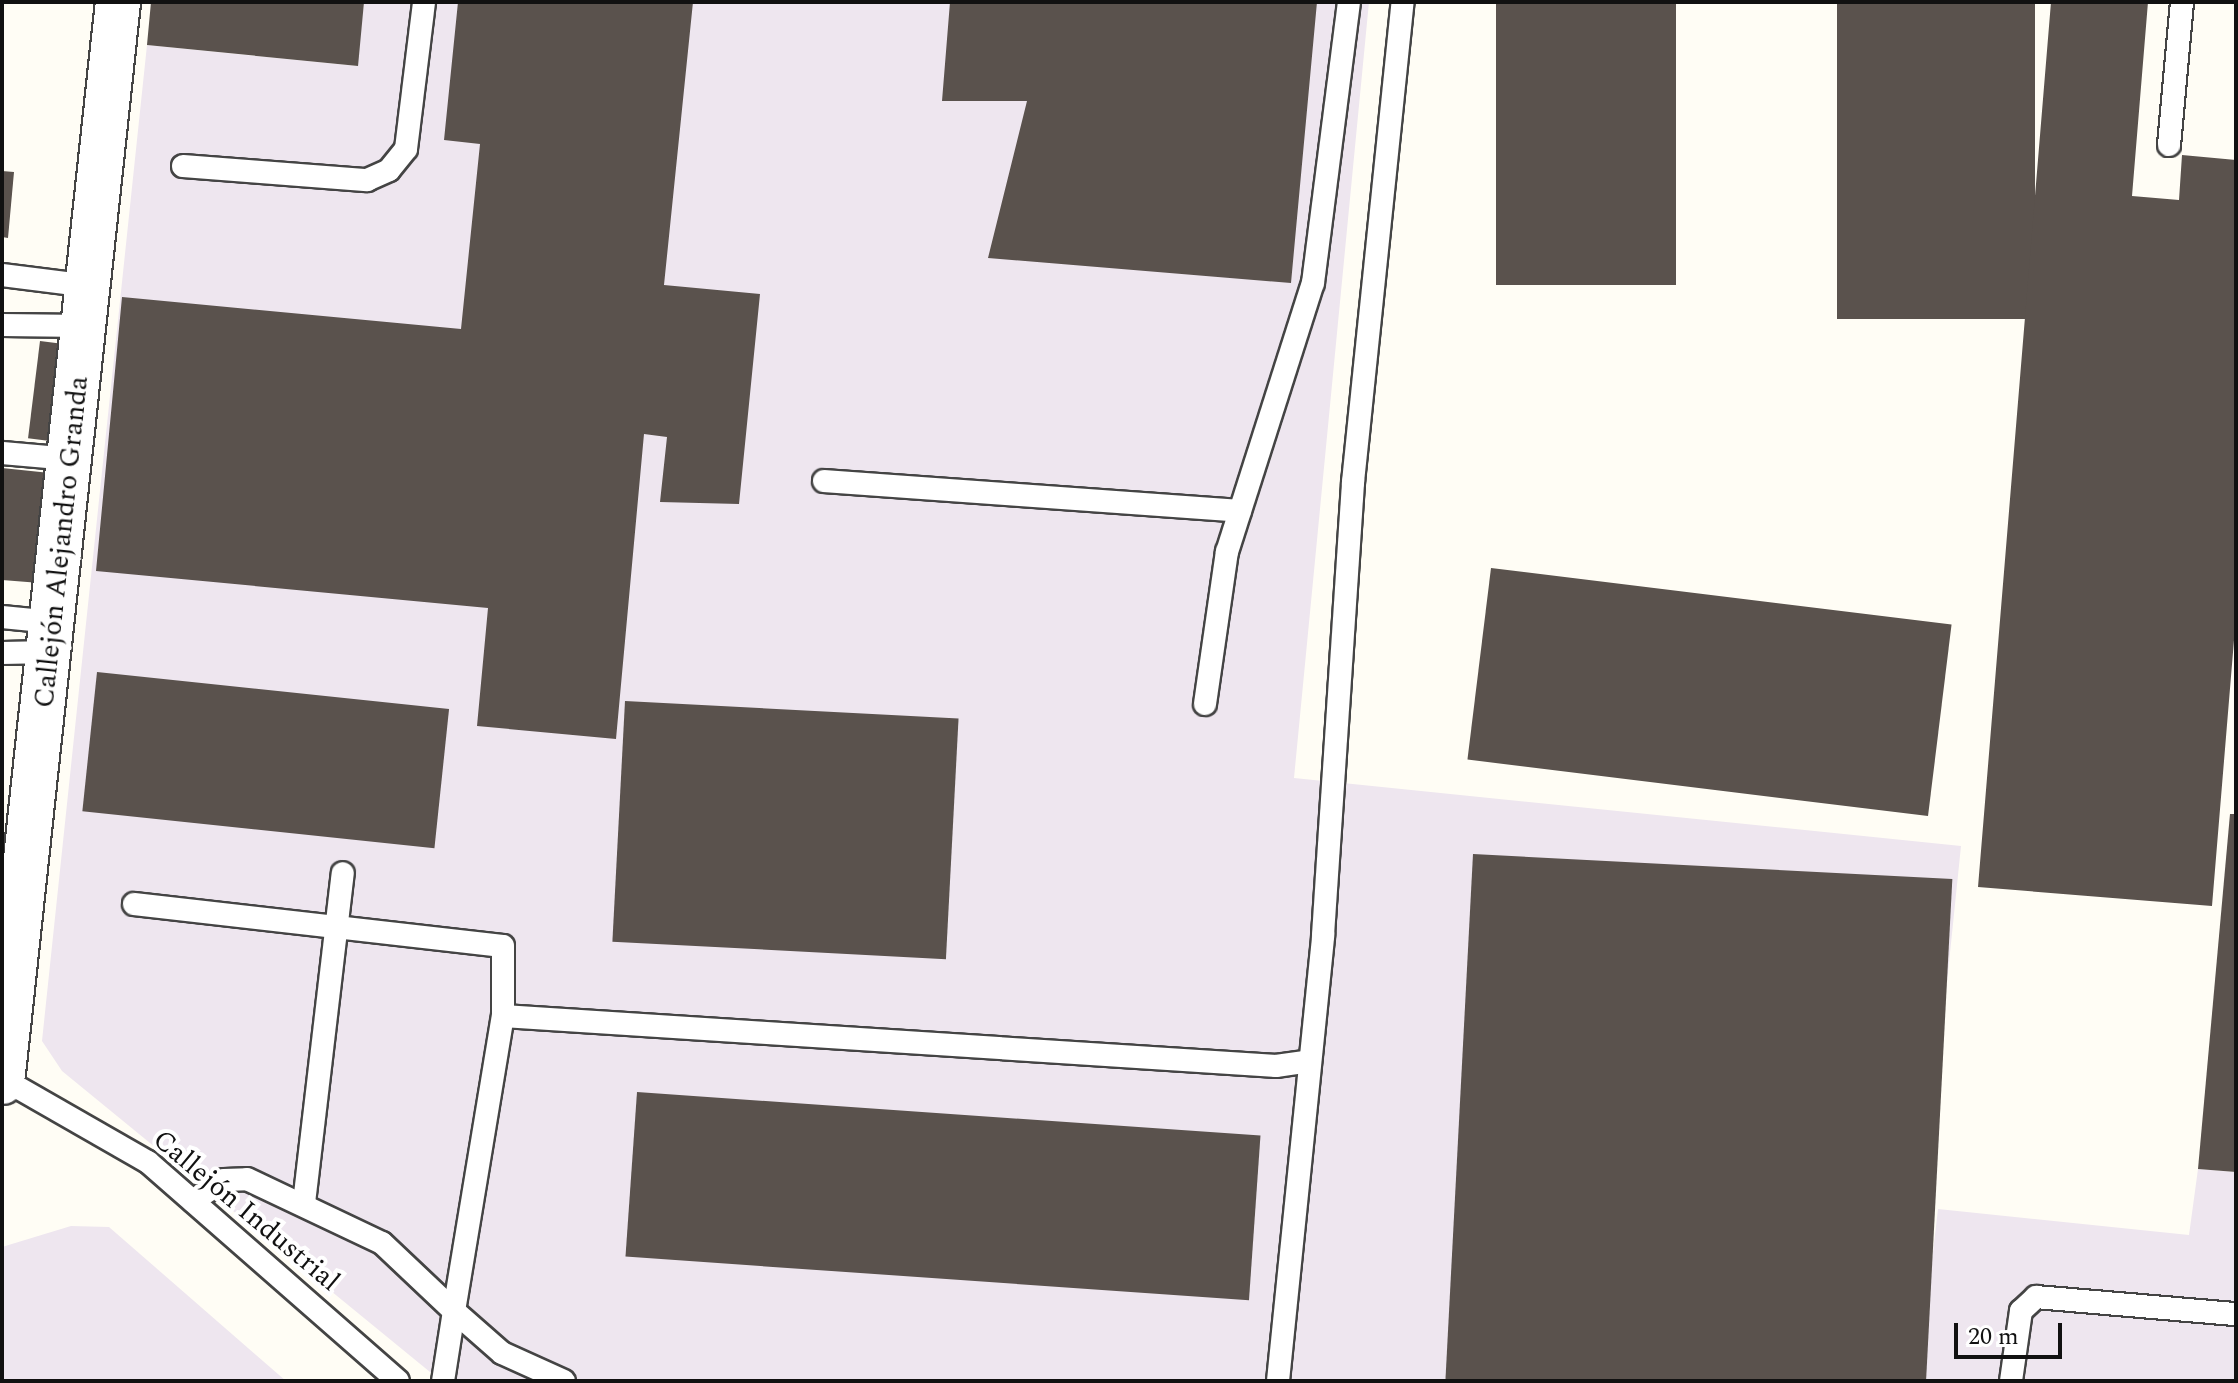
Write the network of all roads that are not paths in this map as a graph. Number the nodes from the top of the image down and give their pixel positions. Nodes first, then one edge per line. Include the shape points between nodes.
1 (118, 2) edge
2 (424, 2) edge
3 (1349, 2) edge
4 (1403, 2) edge
5 (2182, 2) edge
6 (2169, 145) dead end
7 (183, 166) dead end
8 (2, 275) edge
9 (87, 306) junction
10 (2, 325) edge
11 (2, 453) edge
12 (71, 459) junction
13 (824, 481) dead end
14 (1240, 511) junction
15 (2, 617) edge
16 (52, 637) junction
17 (2, 653) edge
18 (1205, 704) dead end
19 (343, 873) dead end
20 (13, 896) edge
21 (134, 904) dead end
22 (337, 927) junction
23 (503, 1016) junction
24 (1305, 1062) junction
25 (2, 1080) edge
26 (193, 1201) junction
27 (304, 1203) junction
28 (454, 1311) junction
29 (2236, 1314) edge
30 (398, 1381) edge
31 (443, 1381) edge
32 (564, 1381) edge
33 (1278, 1381) edge
34 (2011, 1381) edge

1 - 9 street, Callejón Alejandro Granda
2 - 7 lane via 406,149 389,170 367,180
3 - 14 lane via 1313,283
4 - 24 lane via 1353,482 1323,935
5 - 6 lane
8 - 9 lane
9 - 10 lane
9 - 12 street, Callejón Alejandro Granda
11 - 12 lane
12 - 16 street, Callejón Alejandro Granda
13 - 14 lane
14 - 18 lane via 1215,612
15 - 16 lane
16 - 17 lane
16 - 20 street, Callejón Alejandro Granda
19 - 22 lane
20 - 25 street, Callejón Alejandro Granda
21 - 22 lane
22 - 23 lane via 503,946
22 - 27 lane
23 - 24 lane via 1276,1066
23 - 28 lane
24 - 33 lane
25 - 26 lane, Callejón Industrial via 148,1162
26 - 27 lane via 235,1177
26 - 30 lane, Callejón Industrial
27 - 28 lane via 382,1243
28 - 31 lane
28 - 32 lane via 502,1353
29 - 34 lane via 2036,1297 2021,1311

